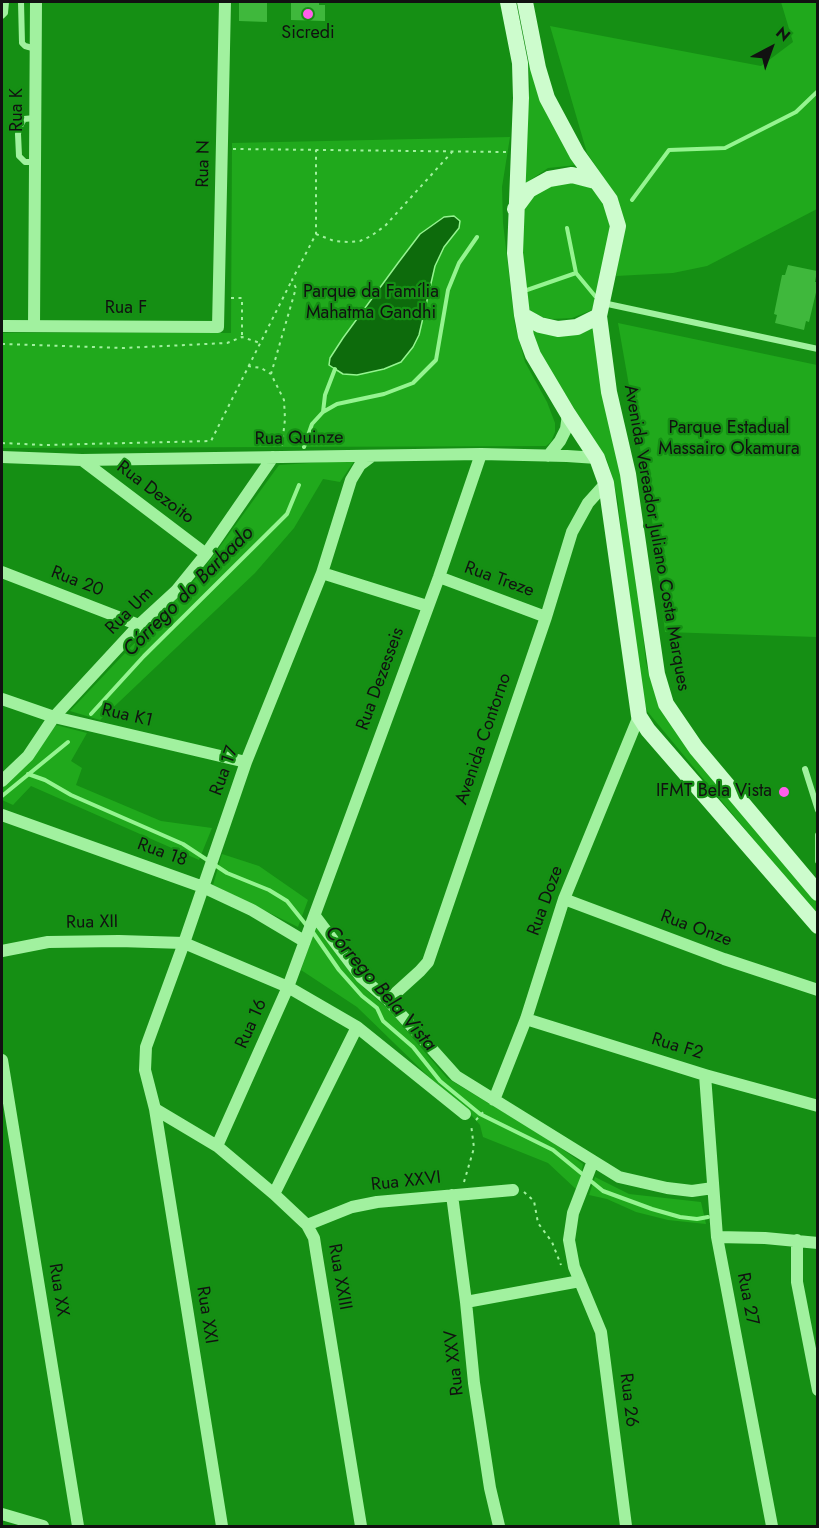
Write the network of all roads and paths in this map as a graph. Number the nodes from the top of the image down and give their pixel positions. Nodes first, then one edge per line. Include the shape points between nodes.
1 (6, 2) edge
2 (21, 2) edge
3 (36, 2) edge
4 (225, 2) edge
5 (508, 2) edge
6 (525, 2) edge
7 (2, 16) edge
8 (36, 50) junction
9 (222, 149) junction
10 (316, 150) junction
11 (452, 152) junction
12 (518, 152) junction
13 (595, 181) junction
14 (515, 209) junction
15 (316, 234) junction
16 (292, 280) junction
17 (219, 298) junction
18 (601, 310) junction
19 (522, 315) junction
20 (2, 326) edge
21 (34, 326) junction
22 (218, 327) joint
23 (242, 337) junction
24 (260, 343) junction
25 (2, 344) edge
26 (818, 349) edge
27 (249, 366) junction
28 (271, 374) junction
29 (568, 414) junction
30 (2, 443) edge
31 (481, 454) junction
32 (372, 456) junction
33 (548, 456) junction
34 (2, 457) edge
35 (273, 457) junction
36 (597, 458) junction
37 (82, 460) junction
38 (606, 483) junction
39 (206, 554) junction
40 (2, 572) edge
41 (322, 573) junction
42 (439, 577) junction
43 (427, 606) junction
44 (546, 617) junction
45 (138, 626) junction
46 (2, 699) edge
47 (639, 716) junction
48 (54, 717) junction
49 (246, 762) junction
50 (805, 769) dead end
51 (2, 781) edge
52 (818, 810) edge
53 (3, 820) edge
54 (818, 835) edge
55 (818, 861) edge
56 (815, 884) edge
57 (203, 887) junction
58 (564, 899) junction
59 (314, 918) junction
60 (818, 926) edge
61 (305, 939) junction
62 (184, 943) junction
63 (2, 951) edge
64 (288, 987) junction
65 (818, 990) edge
66 (388, 1000) junction
67 (526, 1019) junction
68 (357, 1028) junction
69 (2, 1060) edge
70 (705, 1075) junction
71 (491, 1104) junction
72 (818, 1106) edge
73 (155, 1109) junction
74 (470, 1118) junction
75 (217, 1146) junction
76 (591, 1165) junction
77 (713, 1188) junction
78 (513, 1190) joint
79 (274, 1194) junction
80 (456, 1194) junction
81 (307, 1225) junction
82 (717, 1233) junction
83 (797, 1240) junction
84 (818, 1243) edge
85 (562, 1267) dead end
86 (580, 1281) junction
87 (466, 1302) junction
88 (818, 1390) edge
89 (2, 1514) edge
90 (43, 1527) edge
91 (78, 1527) edge
92 (222, 1527) edge
93 (361, 1527) edge
94 (499, 1527) edge
95 (626, 1527) edge
96 (772, 1527) edge

1 - 7 lane
2 - 8 lane via 22,43
3 - 8 street, Rua K
4 - 9 street, Rua N
5 - 12 main road via 520,63
6 - 13 main road via 547,98
8 - 21 street, Rua K
9 - 10 path
9 - 17 street, Rua N
10 - 11 path
10 - 15 path
11 - 12 path
11 - 15 path via 385,226 371,236 349,242
12 - 14 main road
13 - 14 main road via 572,175 549,178 529,190
13 - 18 main road via 610,200 618,226
14 - 19 main road
15 - 16 path
16 - 24 path
16 - 28 path via 296,288
17 - 22 street, Rua N
17 - 23 path via 242,298
18 - 19 main road via 577,327 558,329
18 - 26 lane
18 - 56 main road, Avenida Vereador Juliano Costa Marques via 609,392 628,474 657,674 666,704 696,748
19 - 29 main road via 533,355
20 - 21 street, Rua F
21 - 22 street, Rua F
23 - 24 path
23 - 25 path via 227,343 123,348
24 - 27 path
27 - 28 path
27 - 30 path via 212,441
28 - 35 path via 284,400 285,419 282,447
29 - 33 street via 566,429
29 - 36 main road
31 - 32 street, Rua Quinze
31 - 33 street, Rua Quinze
31 - 42 street, Rua Dezesseis
32 - 35 street, Rua Quinze
32 - 41 street, Rua 17 via 360,465 351,480
33 - 36 street, Rua Quinze
34 - 37 street, Rua Quinze
35 - 37 street, Rua Quinze
35 - 39 street, Rua Um
36 - 38 main road
37 - 39 street, Rua Dezoito
38 - 44 street, Avenida Contorno via 588,503 572,532
38 - 47 main road
39 - 45 street, Rua Um via 176,591
40 - 45 street, Rua 20
41 - 43 street
41 - 49 street, Rua 17
42 - 43 street, Rua Dezesseis
42 - 44 street, Rua Treze
43 - 59 street, Rua Dezesseis
44 - 66 street, Avenida Contorno via 428,962
45 - 48 street, Rua Um
46 - 48 street, Rua K1
47 - 58 street, Rua Doze
47 - 60 main road
48 - 49 street, Rua K1
48 - 51 street, Rua Um via 28,756
49 - 57 street, Rua 17
50 - 52 lane
53 - 57 street, Rua 18
54 - 55 lane
57 - 61 street, Rua 18
57 - 62 street, Rua 17
58 - 65 street, Rua Onze
58 - 67 street, Rua Doze
59 - 61 street, Rua 16
59 - 66 street via 361,977
61 - 64 street, Rua 16
62 - 63 street, Rua XII via 48,942
62 - 64 street
62 - 73 street, Rua 17 via 146,1047 145,1070
64 - 68 street
64 - 75 street, Rua 16
66 - 71 street via 456,1076
67 - 70 street, Rua F2
67 - 71 street, Rua Doze
68 - 74 street
68 - 79 street
69 - 91 street, Rua XX
70 - 72 street, Rua F2
70 - 77 street, Rua 27
71 - 74 path
71 - 76 street
73 - 75 street, Rua XXIII
73 - 92 street, Rua XXI
74 - 80 path via 474,1148
75 - 79 street, Rua XXIII
76 - 77 street via 619,1177 667,1188
76 - 86 street, Rua 26 via 573,1213 569,1240
77 - 82 street, Rua 27
78 - 80 street, Rua XXVI
78 - 85 path via 534,1201 538,1223 549,1236
79 - 81 street, Rua XXIII
80 - 81 street, Rua XXVI via 352,1207
80 - 87 street, Rua XXV
81 - 93 street, Rua XXIII via 314,1238
82 - 83 street
82 - 96 street, Rua 27
83 - 84 street
83 - 88 street via 797,1282
86 - 87 street
86 - 95 street, Rua 26 via 601,1332
87 - 94 street, Rua XXV via 476,1394
89 - 90 street

